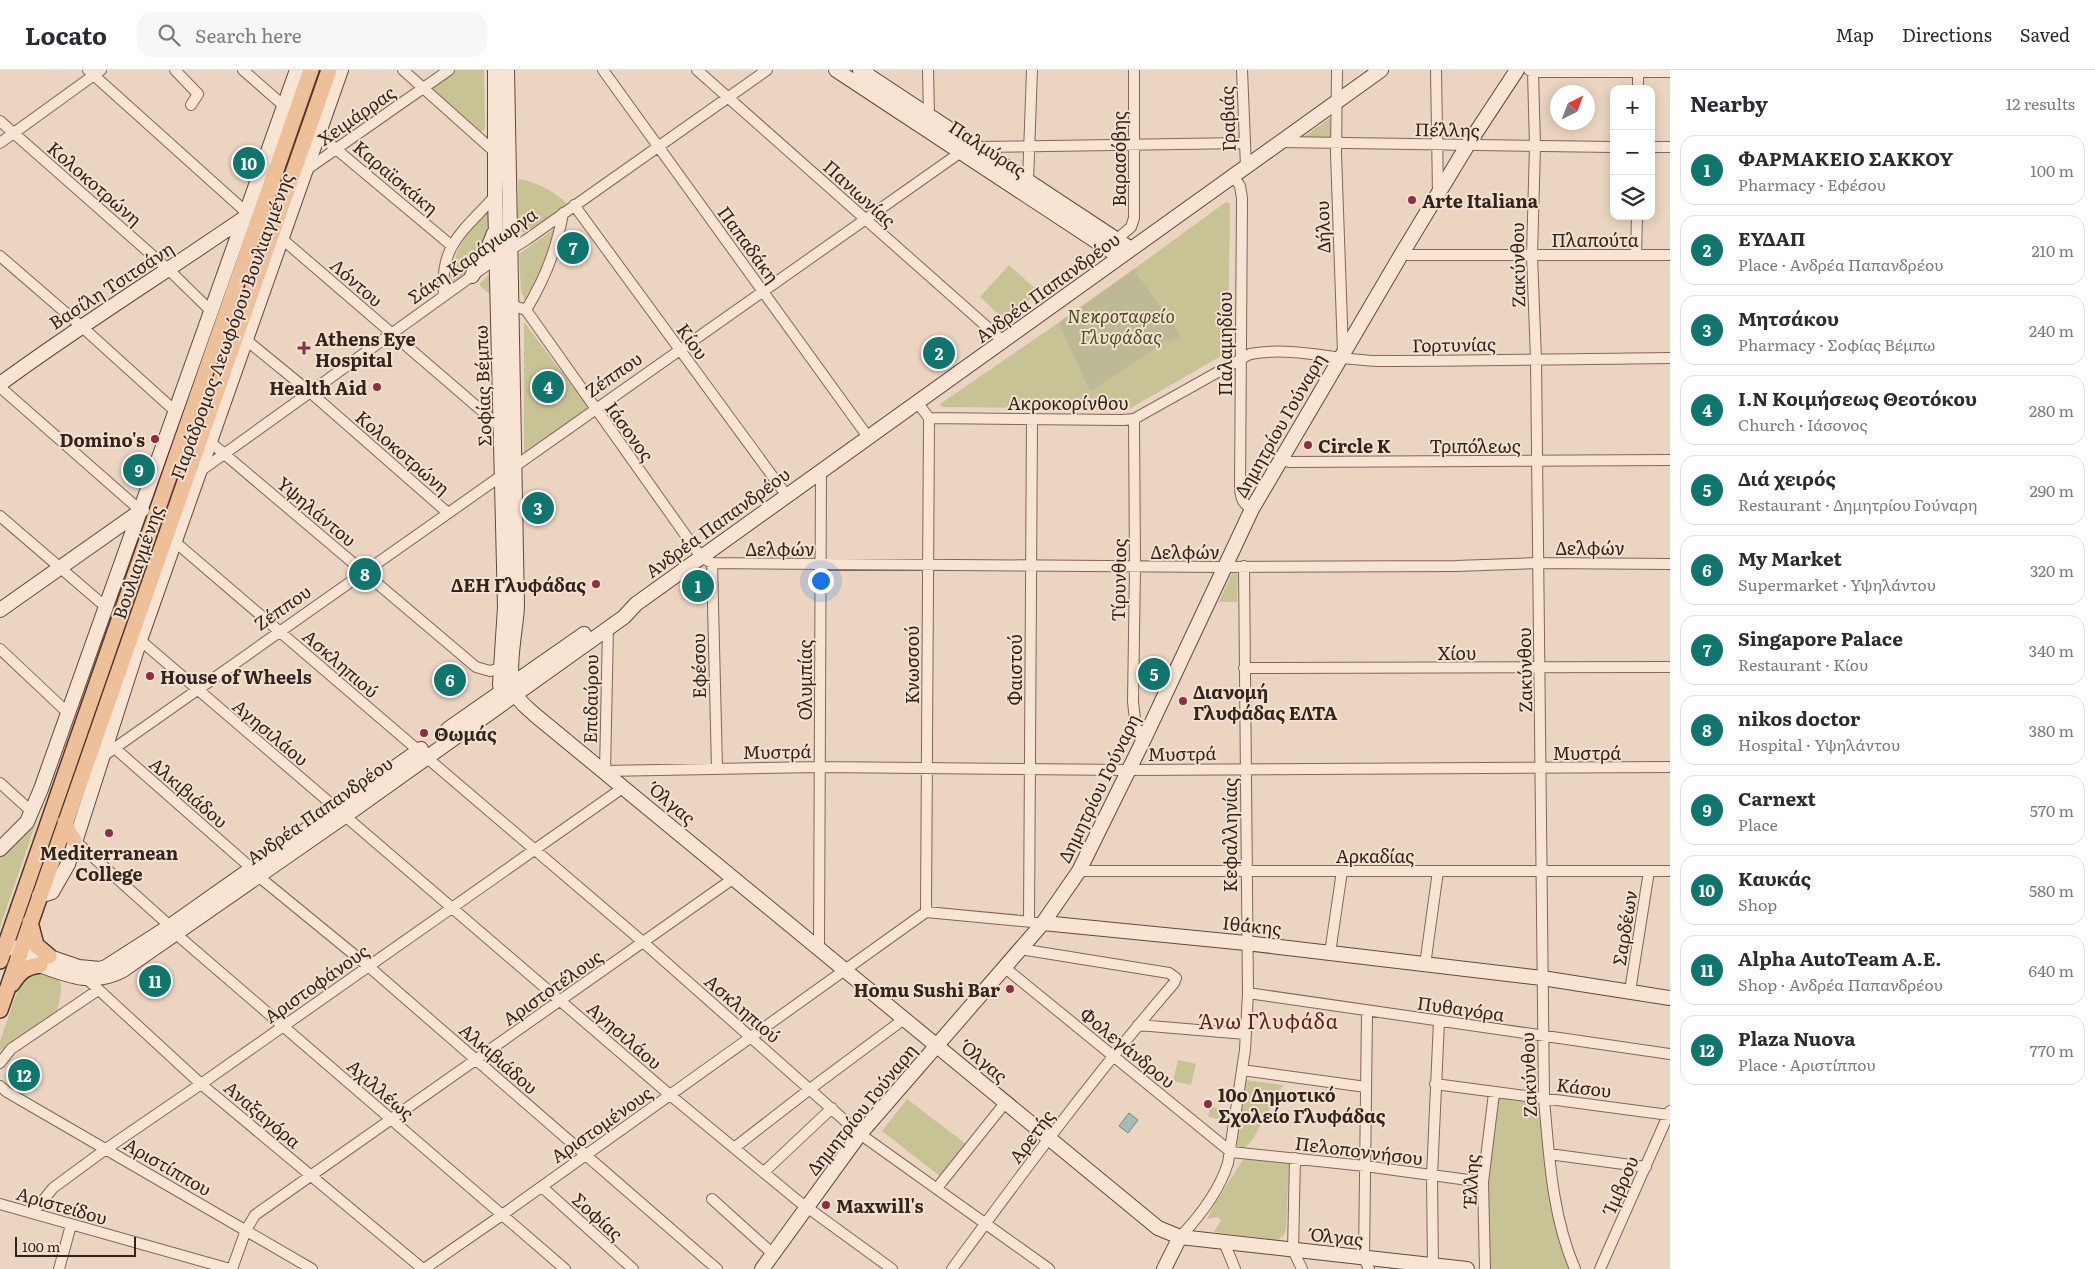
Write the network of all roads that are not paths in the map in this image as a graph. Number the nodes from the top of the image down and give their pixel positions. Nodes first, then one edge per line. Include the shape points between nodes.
1 (175, 70) edge
2 (243, 70) edge
3 (297, 70) edge
4 (311, 70) edge
5 (330, 70) edge
6 (341, 70) edge
7 (403, 70) edge
8 (449, 70) edge
9 (495, 70) edge
10 (507, 70) edge
11 (603, 70) edge
12 (697, 70) edge
13 (767, 70) edge
14 (836, 70) edge
15 (860, 70) edge
16 (928, 70) edge
17 (1032, 70) edge
18 (1134, 70) edge
19 (1242, 70) edge
20 (1337, 70) edge
21 (1381, 70) edge
22 (1436, 70) edge
23 (1518, 70) edge
24 (1531, 71) edge
25 (1638, 71) edge
26 (94, 72) edge
27 (1670, 72) edge
28 (1638, 85) edge
29 (424, 88) junction
30 (727, 97) junction
31 (1337, 102) junction
32 (190, 105) dead end
33 (284, 106) junction
34 (929, 116) junction
35 (0, 121) edge
36 (14, 134) junction
37 (318, 134) junction
38 (1280, 142) junction
39 (0, 143) edge
40 (1244, 143) junction
41 (1134, 144) junction
42 (1337, 144) junction
43 (1438, 145) junction
44 (658, 146) junction
45 (1031, 146) junction
46 (1467, 146) junction
47 (1535, 146) junction
48 (977, 147) junction
49 (1610, 147) edge
50 (1655, 147) edge
51 (1670, 147) edge
52 (337, 148) junction
53 (961, 152) junction
54 (496, 153) junction
55 (1246, 167) junction
56 (306, 170) junction
57 (1233, 176) junction
58 (1028, 181) junction
59 (1438, 194) junction
60 (496, 196) junction
61 (574, 205) junction
62 (563, 213) junction
63 (245, 215) junction
64 (865, 219) junction
65 (1637, 220) edge
66 (496, 225) junction
67 (281, 238) junction
68 (1116, 240) junction
69 (452, 246) junction
70 (510, 249) junction
71 (1125, 253) junction
72 (1636, 254) junction
73 (1401, 255) junction
74 (1532, 255) junction
75 (1670, 255) edge
76 (0, 256) edge
77 (497, 258) junction
78 (169, 270) junction
79 (472, 276) junction
80 (763, 292) junction
81 (444, 296) junction
82 (511, 305) junction
83 (526, 310) junction
84 (212, 312) junction
85 (81, 326) junction
86 (392, 334) junction
87 (245, 339) junction
88 (1003, 341) junction
89 (680, 350) junction
90 (1342, 354) junction
91 (1670, 358) edge
92 (1241, 359) junction
93 (1536, 359) junction
94 (0, 385) edge
95 (311, 392) junction
96 (918, 402) junction
97 (595, 410) junction
98 (175, 411) junction
99 (929, 418) junction
100 (1032, 419) junction
101 (1134, 419) junction
102 (503, 429) junction
103 (868, 437) junction
104 (209, 441) junction
105 (225, 455) junction
106 (1280, 458) junction
107 (1670, 460) edge
108 (1537, 461) junction
109 (509, 470) junction
110 (821, 471) junction
111 (199, 472) junction
112 (787, 496) junction
113 (160, 500) junction
114 (1252, 509) junction
115 (141, 511) junction
116 (448, 513) junction
117 (0, 516) edge
118 (111, 532) junction
119 (174, 541) junction
120 (130, 542) junction
121 (706, 560) junction
122 (1538, 563) junction
123 (821, 564) junction
124 (928, 564) junction
125 (1670, 564) edge
126 (1135, 566) junction
127 (1244, 566) junction
128 (59, 567) junction
129 (1030, 567) junction
130 (1224, 567) junction
131 (365, 572) junction
132 (636, 604) junction
133 (107, 608) junction
134 (0, 610) edge
135 (608, 628) junction
136 (280, 632) junction
137 (140, 640) junction
138 (0, 649) edge
139 (1670, 667) edge
140 (501, 668) junction
141 (1244, 668) junction
142 (1540, 668) junction
143 (197, 690) junction
144 (508, 692) junction
145 (68, 714) junction
146 (1146, 736) junction
147 (111, 745) junction
148 (422, 754) junction
149 (820, 766) junction
150 (926, 766) junction
151 (716, 768) junction
152 (1031, 768) junction
153 (1246, 768) junction
154 (1541, 768) junction
155 (1670, 768) edge
156 (1129, 770) junction
157 (605, 771) junction
158 (0, 783) edge
159 (624, 787) junction
160 (341, 812) junction
161 (29, 818) junction
162 (65, 822) junction
163 (0, 835) edge
164 (74, 840) junction
165 (535, 849) junction
166 (0, 850) edge
167 (1079, 871) junction
168 (1342, 871) junction
169 (1438, 871) junction
170 (1542, 871) junction
171 (1649, 871) junction
172 (1670, 871) edge
173 (254, 872) junction
174 (1245, 872) junction
175 (734, 878) junction
176 (39, 896) junction
177 (452, 908) junction
178 (926, 912) junction
179 (30, 922) junction
180 (1036, 922) junction
181 (173, 930) junction
182 (643, 942) junction
183 (1246, 943) junction
184 (819, 949) junction
185 (1020, 949) junction
186 (1, 953) edge
187 (19, 953) junction
188 (1330, 953) junction
189 (45, 961) junction
190 (1425, 965) junction
191 (368, 966) junction
192 (1004, 967) junction
193 (846, 970) junction
194 (1542, 978) junction
195 (87, 979) junction
196 (98, 990) junction
197 (1630, 991) junction
198 (1248, 993) junction
199 (1670, 998) edge
200 (560, 1001) junction
201 (2, 1006) edge
202 (1367, 1012) junction
203 (904, 1019) junction
204 (1439, 1021) junction
205 (1138, 1025) junction
206 (283, 1026) junction
207 (1246, 1034) junction
208 (1542, 1035) junction
209 (752, 1037) junction
210 (936, 1046) junction
211 (1670, 1054) edge
212 (1113, 1056) junction
213 (476, 1060) junction
214 (0, 1064) edge
215 (1242, 1070) junction
216 (201, 1084) junction
217 (1435, 1084) junction
218 (1366, 1087) junction
219 (810, 1088) junction
220 (4, 1089) edge
221 (1494, 1093) junction
222 (670, 1095) junction
223 (1544, 1099) junction
224 (1005, 1103) junction
225 (832, 1108) junction
226 (1669, 1113) edge
227 (392, 1120) junction
228 (860, 1134) junction
229 (1049, 1138) junction
230 (734, 1148) junction
231 (106, 1149) junction
232 (1231, 1152) junction
233 (1548, 1154) junction
234 (586, 1155) junction
235 (1295, 1158) junction
236 (1365, 1166) junction
237 (1646, 1167) junction
238 (764, 1172) junction
239 (311, 1175) junction
240 (1432, 1176) junction
241 (1483, 1182) junction
242 (542, 1187) junction
243 (937, 1188) junction
244 (712, 1198) dead end
245 (0, 1204) edge
246 (807, 1207) junction
247 (33, 1213) junction
248 (502, 1215) junction
249 (986, 1223) junction
250 (71, 1225) junction
251 (246, 1230) junction
252 (1180, 1237) junction
253 (1224, 1242) junction
254 (1293, 1250) junction
255 (773, 1254) junction
256 (1366, 1263) edge
257 (1168, 1267) edge
258 (1433, 1267) edge
259 (60, 1269) edge
260 (231, 1269) edge
261 (312, 1269) edge
262 (423, 1269) edge
263 (565, 1269) edge
264 (633, 1269) edge
265 (717, 1269) edge
266 (762, 1269) edge
267 (892, 1269) edge
268 (952, 1269) edge
269 (1049, 1269) edge
270 (1235, 1269) edge
271 (1302, 1269) edge
272 (1467, 1269) edge
273 (1485, 1269) edge
274 (1575, 1269) edge
275 (1600, 1269) edge

1 - 32 street via 198,94
2 - 33 street
3 - 33 main road, Παράδρομος Λεωφόρου Βουλιαγμένης
4 - 113 main road, Βουλιαγμένης
5 - 162 main road, Βουλιαγμένης
6 - 37 main road, Παράδρομος Λεωφόρου Βουλιαγμένης
7 - 29 street
8 - 29 street, Χειμάρρας
9 - 54 main road, Σοφίας Βέμπω
10 - 70 main road, Σοφίας Βέμπω
11 - 44 street, Παπαδάκη
12 - 30 street, Πανιωνίας
13 - 30 street, Σάκη Καράγιωργα
14 - 53 main road, Παλμύρας
15 - 34 main road, Παλμύρας
16 - 34 street
17 - 45 street
18 - 41 street, Βαρασόβης
19 - 40 street, Γραβιάς
20 - 31 street, Δήλου
21 - 31 main road, Ανδρέα Παπανδρέου
22 - 43 street
23 - 46 main road, Δημητρίου Γούναρη
24 - 25 street
24 - 47 street, Ζακύνθου
25 - 27 street
25 - 28 street
26 - 36 street
26 - 63 street
29 - 52 street, Χειμάρρας
29 - 54 street
30 - 44 street, Σάκη Καράγιωργα
30 - 64 street, Πανιωνίας
31 - 38 main road, Ανδρέα Παπανδρέου
31 - 42 street, Δήλου
33 - 63 main road, Παράδρομος Λεωφόρου Βουλιαγμένης
34 - 48 main road, Παλμύρας
35 - 36 street, Κολοκοτρώνη
36 - 39 street
36 - 78 street, Κολοκοτρώνη
37 - 52 street, Καραϊσκάκη
37 - 56 main road, Παράδρομος Λεωφόρου Βουλιαγμένης
38 - 42 street, Πέλλης
38 - 55 main road, Ανδρέα Παπανδρέου
40 - 41 street
40 - 55 street, Γραβιάς
41 - 45 street
41 - 68 street, Βαρασόβης via 1134,218 1131,227
42 - 43 street, Πέλλης
42 - 90 street, Δήλου
43 - 46 street, Πέλλης
43 - 59 street
44 - 61 street, Σάκη Καράγιωργα
44 - 80 street, Παπαδάκη
45 - 48 street
45 - 58 street
46 - 47 street, Πέλλης
46 - 59 main road, Δημητρίου Γούναρη
47 - 49 street, Πέλλης
47 - 74 street, Ζακύνθου
48 - 53 street, Ζέππου
48 - 58 main road, Παλμύρας
50 - 51 street
52 - 56 street, Χειμάρρας
52 - 69 street, Καραϊσκάκη
53 - 64 street, Ζέππου
53 - 71 main road, Παλμύρας
54 - 60 main road, Σοφίας Βέμπω
55 - 57 main road, Ανδρέα Παπανδρέου
56 - 67 main road, Παράδρομος Λεωφόρου Βουλιαγμένης
57 - 71 main road, Ανδρέα Παπανδρέου
57 - 92 street, Παλαμηδίου via 1240,186 1242,198
58 - 68 main road, Παλμύρας
59 - 73 main road, Δημητρίου Γούναρη
60 - 66 main road, Σοφίας Βέμπω
60 - 69 street
61 - 62 street, Σάκη Καράγιωργα
61 - 89 street, Κίου
62 - 70 street, Σάκη Καράγιωργα
62 - 83 street via 548,271
63 - 78 main road, Βασίλη Τσιτσάνη
63 - 84 main road, Παράδρομος Λεωφόρου Βουλιαγμένης
64 - 80 street, Ζέππου
64 - 88 street, Πανιωνίας
65 - 72 street
66 - 77 main road, Σοφίας Βέμπω
66 - 79 main road via 488,248
67 - 86 street, Λόντου
67 - 87 main road, Παράδρομος Λεωφόρου Βουλιαγμένης
68 - 71 main road, Παλμύρας
69 - 81 street via 444,269
70 - 77 street, Σάκη Καράγιωργα
70 - 82 main road, Σοφίας Βέμπω
71 - 88 main road, Ανδρέα Παπανδρέου
72 - 74 street, Πλαπούτα
72 - 75 street, Πλαπούτα
73 - 74 street, Πλαπούτα
73 - 90 main road, Δημητρίου Γούναρη
74 - 93 street, Ζακύνθου
76 - 85 street
77 - 79 street, Σάκη Καράγιωργα
77 - 102 main road, Σοφίας Βέμπω
78 - 84 street, Κολοκοτρώνη
78 - 85 main road, Βασίλη Τσιτσάνη
79 - 81 street, Σάκη Καράγιωργα
80 - 89 street, Ζέππου
80 - 103 street, Παπαδάκη
81 - 86 street, Σάκη Καράγιωργα
82 - 83 street
82 - 109 main road, Σοφίας Βέμπω
83 - 97 street, Ιάσονος
84 - 98 main road, Παράδρομος Λεωφόρου Βουλιαγμένης
85 - 94 main road, Βασίλη Τσιτσάνη
85 - 98 street
86 - 95 street, Σάκη Καράγιωργα
86 - 102 street, Λόντου
87 - 95 street, Κολοκοτρώνη
87 - 104 main road, Παράδρομος Λεωφόρου Βουλιαγμένης
88 - 96 main road, Ανδρέα Παπανδρέου
89 - 97 street, Ζέππου
89 - 112 street, Κίου
90 - 92 street, Γορτυνίας via 1262,352
90 - 93 street, Γορτυνίας via 1376,361
90 - 106 main road, Δημητρίου Γούναρη
91 - 93 street, Γορτυνίας
92 - 101 street, Ακροκορίνθου
92 - 114 street, Παλαμηδίου via 1240,489 1245,505
93 - 108 street, Ζακύνθου
94 - 115 street
95 - 105 street, Σάκη Καράγιωργα
95 - 116 street, Κολοκοτρώνη
96 - 99 street
96 - 103 main road, Ανδρέα Παπανδρέου
97 - 109 street, Ζέππου
97 - 121 street, Ιάσονος
98 - 115 main road, Παράδρομος Λεωφόρου Βουλιαγμένης
99 - 100 street, Ακροκορίνθου
99 - 124 street, Κνωσσού
100 - 101 street, Ακροκορίνθου
100 - 129 street, Φαιστού
101 - 126 street, Τίρυνθιος
102 - 109 main road, Σοφίας Βέμπω
103 - 110 main road, Ανδρέα Παπανδρέου
104 - 105 street, Υψηλάντου
104 - 111 main road, Παράδρομος Λεωφόρου Βουλιαγμένης
105 - 111 street, Σάκη Καράγιωργα
105 - 131 street, Υψηλάντου
106 - 108 street, Τριπόλεως via 1288,462
106 - 114 main road, Δημητρίου Γούναρη
107 - 108 street, Τριπόλεως
108 - 122 street, Ζακύνθου
109 - 116 street, Ζέππου
109 - 140 main road, Σοφίας Βέμπω via 506,607
109 - 144 main road, Σοφίας Βέμπω via 517,607
110 - 112 main road, Ανδρέα Παπανδρέου
110 - 123 street, Ολυμπίας
111 - 119 main road, Παράδρομος Λεωφόρου Βουλιαγμένης
112 - 121 main road, Ανδρέα Παπανδρέου
113 - 115 main road
113 - 186 main road, Βουλιαγμένης
114 - 130 main road, Δημητρίου Γούναρη
115 - 118 main road
115 - 120 main road, Παράδρομος Λεωφόρου Βουλιαγμένης
116 - 131 street, Ζέππου
117 - 128 street
118 - 120 main road
118 - 128 main road
119 - 136 street, Ασκληπιού
119 - 137 main road, Παράδρομος Λεωφόρου Βουλιαγμένης
120 - 133 main road, Παράδρομος Λεωφόρου Βουλιαγμένης
121 - 123 street, Δελφών
121 - 132 main road, Ανδρέα Παπανδρέου
121 - 151 street, Εφέσου
122 - 125 street, Δελφών
122 - 127 street, Δελφών
122 - 142 street, Ζακύνθου
123 - 124 street, Δελφών
123 - 149 street, Ολυμπίας
124 - 129 street, Δελφών
124 - 150 street, Κνωσσού
126 - 129 street, Δελφών
126 - 130 street, Δελφών
126 - 146 street, Τίρυνθιος via 1134,722
127 - 130 street, Δελφών
127 - 141 street, Κεφαλληνίας
128 - 133 street
128 - 134 main road
129 - 152 street, Φαιστού
130 - 146 main road, Δημητρίου Γούναρη
131 - 136 street, Ζέππου
131 - 140 street, Υψηλάντου via 476,667 490,671
132 - 135 main road, Ανδρέα Παπανδρέου
132 - 144 main road, Ανδρέα Παπανδρέου via 618,611
133 - 145 main road, Παράδρομος Λεωφόρου Βουλιαγμένης
135 - 144 main road, Ανδρέα Παπανδρέου
135 - 157 street, Επιδαύρου
136 - 143 street, Ζέππου
136 - 148 street, Ασκληπιού
137 - 143 street, Αγησιλάου
137 - 147 main road, Παράδρομος Λεωφόρου Βουλιαγμένης
138 - 145 street
139 - 142 street, Χίου
140 - 144 main road, Σοφίας Βέμπω
141 - 142 street, Χίου
141 - 153 street, Κεφαλληνίας
142 - 154 street, Ζακύνθου
143 - 147 street, Ζέππου
143 - 160 street, Αγησιλάου
144 - 148 main road, Ανδρέα Παπανδρέου
144 - 157 main road, Όλγας via 526,713 547,723
145 - 161 main road, Παράδρομος Λεωφόρου Βουλιαγμένης
146 - 156 main road, Δημητρίου Γούναρη
147 - 164 main road, Παράδρομος Λεωφόρου Βουλιαγμένης via 102,757
147 - 173 street, Αλκιβιάδου
148 - 160 main road, Ανδρέα Παπανδρέου
148 - 165 street, Ασκληπιού
149 - 150 street, Μυστρά
149 - 151 street, Μυστρά
149 - 184 street, Ολυμπίας
150 - 152 street, Μυστρά
150 - 178 street, Κνωσσού
151 - 157 street, Μυστρά
152 - 156 street, Μυστρά
152 - 180 street, Φαιστού
153 - 154 street, Μυστρά
153 - 156 street, Μυστρά
153 - 174 street, Κεφαλληνίας
154 - 155 street, Μυστρά
154 - 170 street, Ζακύνθου
156 - 167 main road, Δημητρίου Γούναρη
157 - 159 main road, Όλγας
158 - 161 street
159 - 165 street, Αριστοφάνους
159 - 175 main road, Όλγας
160 - 173 main road, Ανδρέα Παπανδρέου
160 - 177 street, Αγησιλάου
161 - 163 main road
161 - 166 main road
162 - 164 main road
162 - 176 main road, Βουλιαγμένης
164 - 176 main road, Παράδρομος Λεωφόρου Βουλιαγμένης via 68,864 58,884 52,892
164 - 181 street, Αχιλλέως
165 - 177 street, Αριστοφάνους
165 - 182 street, Ασκληπιού
167 - 174 street, Αρκαδίας
167 - 180 main road, Δημητρίου Γούναρη
168 - 169 street, Αρκαδίας
168 - 174 street, Αρκαδίας
168 - 188 street
169 - 170 street, Αρκαδίας
169 - 190 street
170 - 171 street, Αρκαδίας
170 - 194 street, Ζακύνθου
171 - 172 street, Αρκαδίας
171 - 197 street, Σαρδέων
173 - 181 main road, Ανδρέα Παπανδρέου
173 - 191 street, Αλκιβιάδου
174 - 183 street, Κεφαλληνίας
175 - 182 street, Αριστοτέλους
175 - 184 main road, Όλγας
176 - 179 main road, Βουλιαγμένης
177 - 191 street, Αριστοφάνους
177 - 200 street, Αγησιλάου
178 - 180 street, Ιθάκης
178 - 193 street
179 - 187 main road, Βουλιαγμένης
179 - 189 main road via 36,945
180 - 183 main road, Ιθάκης
180 - 185 main road, Δημητρίου Γούναρη
181 - 189 main road, Ανδρέα Παπανδρέου via 100,969
181 - 195 main road, Ανδρέα Παπανδρέου via 116,974
181 - 206 street, Αχιλλέως
182 - 200 street, Αριστοτέλους
182 - 209 street, Ασκληπιού
183 - 188 main road, Ιθάκης
183 - 198 street, Κεφαλληνίας
184 - 193 main road, Όλγας
185 - 192 main road, Δημητρίου Γούναρη
185 - 205 street, Αρετής via 1175,976 1174,983
186 - 187 main road, Ανδρέα Παπανδρέου
187 - 189 main road, Ανδρέα Παπανδρέου
187 - 201 main road, Βουλιαγμένης
188 - 190 main road, Ιθάκης
189 - 195 main road, Ανδρέα Παπανδρέου
189 - 201 main road via 19,974
190 - 194 main road, Ιθάκης
191 - 206 street, Αριστοφάνους
191 - 213 street, Αλκιβιάδου
192 - 210 main road, Δημητρίου Γούναρη
192 - 212 street, Φολεγάνδρου
193 - 203 main road, Όλγας
193 - 209 street, Αριστομένους
194 - 197 main road, Ιθάκης
194 - 208 street, Ζακύνθου
195 - 196 street, Αναξαγόρα
196 - 214 street via 11,1049
196 - 216 street, Αναξαγόρα
197 - 199 main road, Ιθάκης
198 - 202 street, Πυθαγόρα
198 - 207 street, Κεφαλληνίας
200 - 213 street, Αριστοτέλους
200 - 222 street, Αγησιλάου
202 - 204 street, Πυθαγόρα
202 - 218 street
203 - 210 main road, Όλγας
203 - 219 street
204 - 208 street, Πυθαγόρα
204 - 217 street
205 - 207 street
205 - 212 street, Αρετής
206 - 216 street, Αριστοφάνους
206 - 227 street, Αχιλλέως
207 - 215 street, Κεφαλληνίας
208 - 211 street, Πυθαγόρα
208 - 223 street, Ζακύνθου
209 - 219 street, Ασκληπιού
209 - 222 street, Αριστομένους
210 - 224 main road, Όλγας
210 - 228 main road, Δημητρίου Γούναρη
212 - 229 street, Αρετής
212 - 232 street, Φολεγάνδρου
213 - 227 street, Αριστοτέλους
213 - 234 street, Αλκιβιάδου
215 - 218 street
215 - 232 street, Κεφαλληνίας
216 - 231 street, Αριστοφάνους
216 - 239 street, Αναξαγόρα
217 - 221 street, Κάσου
217 - 240 street
218 - 236 street
219 - 225 street, Ασκληπιού
219 - 230 street
220 - 231 street, Αριστίππου
221 - 223 street, Κάσου
221 - 241 street, Έλλης
222 - 230 street, Αγησιλάου
222 - 234 street, Αριστομένους
223 - 226 street, Κάσου
223 - 233 street, Ζακύνθου
224 - 229 main road, Όλγας
224 - 243 street
225 - 228 street, Ασκληπιού
225 - 238 street
226 - 237 street, Ίμβρου
227 - 239 street, Αριστοτέλους
227 - 248 street, Αχιλλέως
228 - 243 street, Ασκληπιού
228 - 246 main road, Δημητρίου Γούναρη
229 - 249 street, Αρετής
229 - 252 main road, Όλγας via 1150,1223
230 - 238 street, Αγησιλάου
231 - 247 street, Αριστοφάνους via 52,1188
231 - 251 street, Αριστίππου
232 - 235 street, Πελοποννήσου
232 - 252 street, Κεφαλληνίας via 1216,1191
233 - 237 street
233 - 274 street, Ζακύνθου via 1564,1243
234 - 242 street, Αριστομένους
234 - 265 street, Αλκιβιάδου
235 - 236 street, Πελοποννήσου
235 - 254 street
236 - 240 street, Πελοποννήσου
236 - 256 street
237 - 275 street, Ίμβρου
238 - 246 street, Αγησιλάου
239 - 251 street, Αριστοτέλους via 256,1215
239 - 262 street, Αναξαγόρα
240 - 241 street, Πελοποννήσου
240 - 258 street
241 - 273 street, Έλλης
242 - 248 street, Αριστομένους
242 - 264 street, Σοφίας
243 - 249 street, Ασκληπιού
244 - 255 street
245 - 247 street, Αριστείδου
246 - 255 main road, Δημητρίου Γούναρη
246 - 267 street, Αγησιλάου
247 - 250 street, Αριστείδου
248 - 262 street, Αριστομένους
248 - 263 street, Αχιλλέως
249 - 268 street, Αρετής
249 - 269 street, Ασκληπιού
250 - 259 street
250 - 260 street, Αριστείδου
251 - 260 street, Αριστοτέλους
251 - 261 street, Αριστίππου
252 - 253 main road, Όλγας
252 - 257 main road
253 - 254 main road, Όλγας
253 - 270 street
254 - 256 main road, Όλγας
254 - 271 street
255 - 266 main road, Δημητρίου Γούναρη
256 - 258 main road, Όλγας
258 - 272 main road, Όλγας

